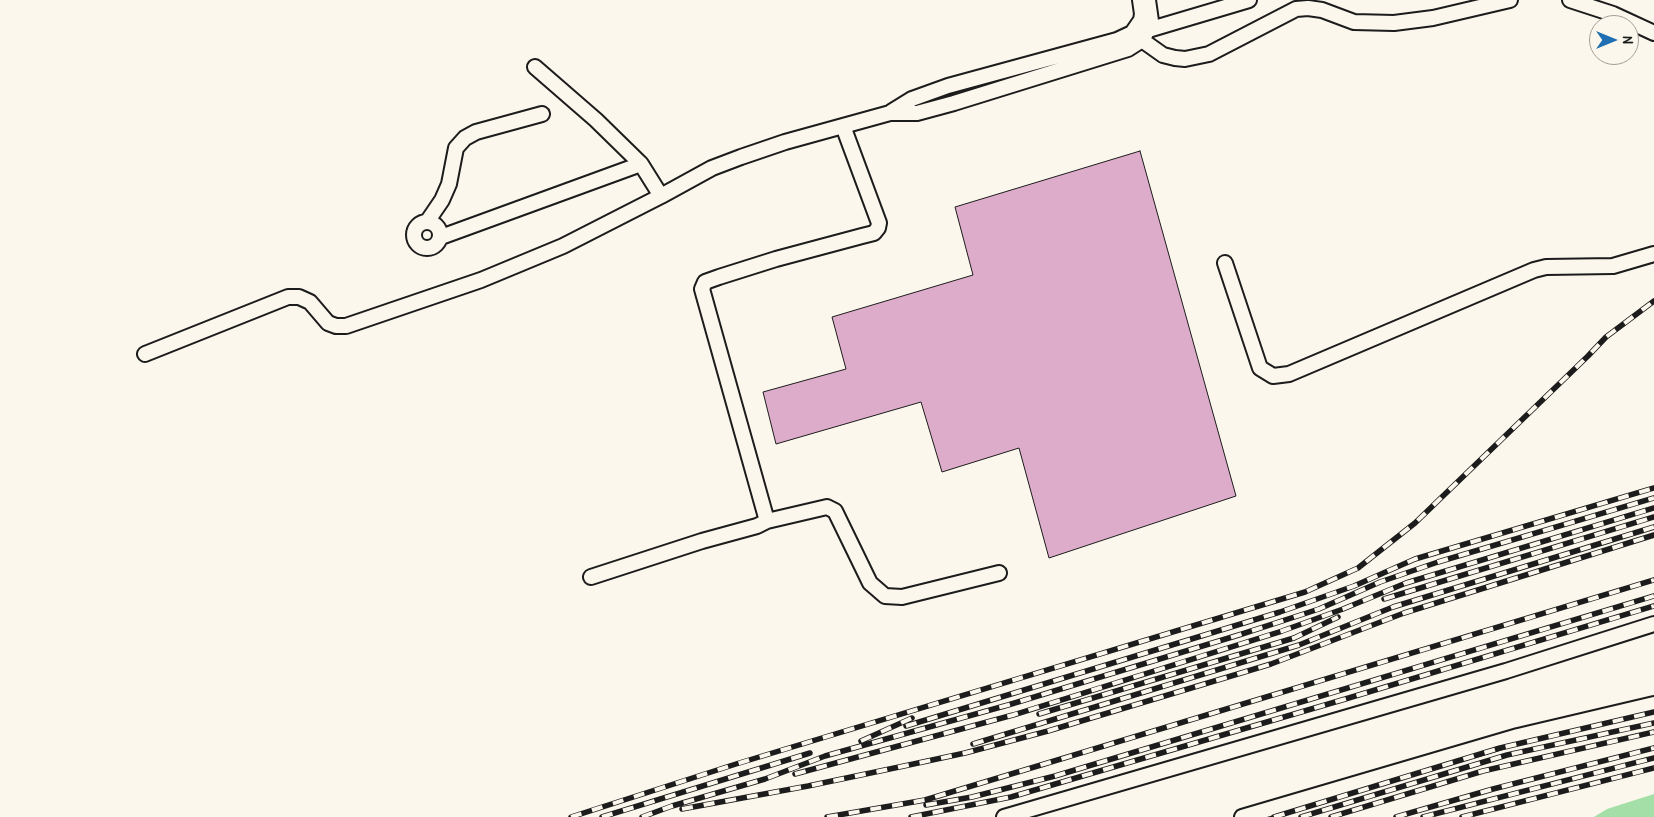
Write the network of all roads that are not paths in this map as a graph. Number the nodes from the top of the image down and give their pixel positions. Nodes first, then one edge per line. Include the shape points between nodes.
1 (1140, 0) edge
2 (1148, 0) edge
3 (1249, 0) edge
4 (1510, 0) edge
5 (1570, 0) edge
6 (1295, 4) edge
7 (1140, 32) junction
8 (1654, 33) edge
9 (534, 67) dead end
10 (542, 114) dead end
11 (843, 126) junction
12 (641, 164) junction
13 (661, 196) junction
14 (427, 222) junction
15 (441, 237) junction
16 (1654, 254) edge
17 (1225, 263) dead end
18 (145, 354) dead end
19 (768, 521) junction
20 (999, 573) dead end
21 (591, 577) dead end
22 (1654, 624) edge
23 (1654, 704) edge
24 (1004, 817) edge
25 (1242, 817) edge

1 - 7 lane
2 - 7 lane via 1151,21
3 - 7 lane
4 - 6 lane via 1433,18 1394,23 1354,22
5 - 8 lane via 1613,14
6 - 7 lane via 1209,54 1198,57 1185,59 1163,55
7 - 11 lane via 948,86 912,98 890,113
9 - 12 lane
10 - 14 lane via 465,138 456,148 449,184 442,200
11 - 13 lane via 712,168
11 - 19 lane via 879,223 878,228 862,236 718,277 705,282 702,289
12 - 13 lane
12 - 15 lane
13 - 18 lane via 563,246 481,280 346,326 328,323 310,302 288,297
14 - 15 lane via 439,228
14 - 15 lane via 415,229 416,243 428,249 436,246
16 - 17 lane via 1613,266 1534,270 1290,374 1273,376 1260,368
19 - 20 lane via 827,507 835,511 870,583 885,596 902,596
19 - 21 lane
22 - 24 lane via 1506,671
23 - 25 lane via 1518,736

